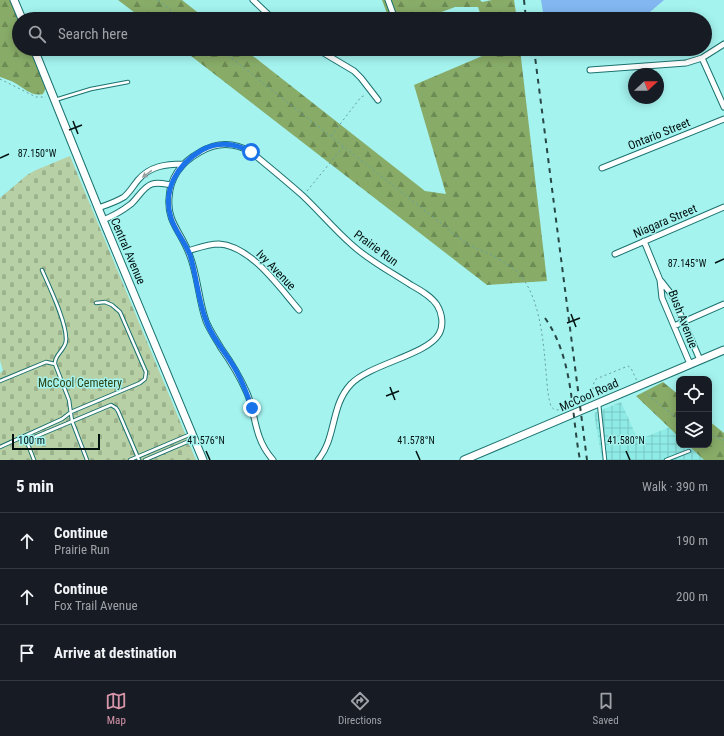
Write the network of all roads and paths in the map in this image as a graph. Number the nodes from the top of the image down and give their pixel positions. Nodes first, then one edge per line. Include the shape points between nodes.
1 (14, 0) edge
2 (158, 0) edge
3 (254, 0) edge
4 (388, 0) edge
5 (19, 12) edge
6 (173, 12) edge
7 (266, 12) edge
8 (392, 12) edge
9 (724, 44) edge
10 (712, 52) edge
11 (37, 56) edge
12 (229, 56) edge
13 (328, 56) edge
14 (705, 56) edge
15 (702, 58) junction
16 (590, 70) dead end
17 (0, 79) edge
18 (128, 82) dead end
19 (372, 93) junction
20 (53, 98) junction
21 (378, 100) dead end
22 (724, 107) edge
23 (724, 119) edge
24 (331, 137) junction
25 (343, 146) junction
26 (183, 164) junction
27 (602, 168) dead end
28 (171, 185) junction
29 (303, 196) junction
30 (724, 207) edge
31 (98, 208) junction
32 (103, 220) junction
33 (644, 241) junction
34 (187, 249) junction
35 (615, 254) dead end
36 (42, 270) dead end
37 (660, 280) junction
38 (96, 302) dead end
39 (724, 304) edge
40 (300, 310) dead end
41 (684, 322) junction
42 (674, 326) junction
43 (724, 350) edge
44 (700, 360) junction
45 (55, 364) junction
46 (690, 364) junction
47 (0, 381) edge
48 (639, 385) junction
49 (599, 403) junction
50 (71, 412) junction
51 (676, 418) edge
52 (72, 421) junction
53 (712, 435) edge
54 (193, 436) junction
55 (724, 440) edge
56 (0, 447) edge
57 (689, 451) dead end
58 (139, 458) edge
59 (672, 459) edge
60 (34, 460) edge
61 (87, 460) edge
62 (130, 460) edge
63 (144, 460) edge
64 (202, 460) edge
65 (273, 460) edge
66 (318, 460) edge
67 (464, 460) edge
68 (605, 460) edge
69 (666, 460) edge

1 - 5 street
2 - 6 path
3 - 7 street
4 - 8 street
9 - 10 street
11 - 20 street, Central Avenue
12 - 24 path
13 - 19 street via 354,71
14 - 15 street
15 - 16 street via 686,63
15 - 22 street
17 - 20 path via 36,97
18 - 20 lane
19 - 21 street
19 - 24 path via 361,97
20 - 31 street, Central Avenue
23 - 27 street, Ontario Street
24 - 25 path
25 - 29 path
25 - 48 path via 467,244 495,256 520,275 533,296 539,316 552,409 562,409 591,397 593,382 596,379 628,366
26 - 28 street, Prairie Run
26 - 29 street, Prairie Run via 215,145 242,147
26 -> 31 street via 160,166 148,172 124,196
28 - 32 street via 158,183 148,187 127,206
28 - 34 street, Prairie Run via 168,197 171,218
29 - 66 street, Prairie Run via 365,256 437,304 442,316 439,334 430,342 360,376 350,384 341,396 330,441
30 - 33 street, Niagara Street
31 - 32 street, Central Avenue
32 - 54 street, Central Avenue
33 - 35 street, Niagara Street
33 - 37 street, Bush Avenue
34 - 40 street, Ivy Avenue via 212,244 238,249 255,261
34 - 65 street, Prairie Run via 206,321 240,378 264,449
36 - 45 lane via 66,334 66,342 55,358
37 - 41 street, Bush Avenue via 672,295
37 - 42 street, Bush Avenue via 662,298
38 - 50 lane via 105,302 120,312 147,377 140,383
39 - 41 street
41 - 42 street
41 - 44 street, Bush Avenue
42 - 46 street, Bush Avenue
43 - 44 street, McCool Road
44 - 46 street, McCool Road
45 - 47 lane via 46,362
45 - 50 lane
46 - 48 street, McCool Road
48 - 49 street, McCool Road
48 - 51 path via 645,393
49 - 67 street, McCool Road
49 - 68 lane
50 - 52 lane
50 - 56 lane via 62,419
52 - 58 lane via 114,406
52 - 60 lane via 28,440
52 - 61 lane
53 - 55 path
54 - 58 lane
54 - 63 lane
54 - 64 street, Central Avenue
57 - 59 lane
58 - 62 lane
59 - 69 lane

